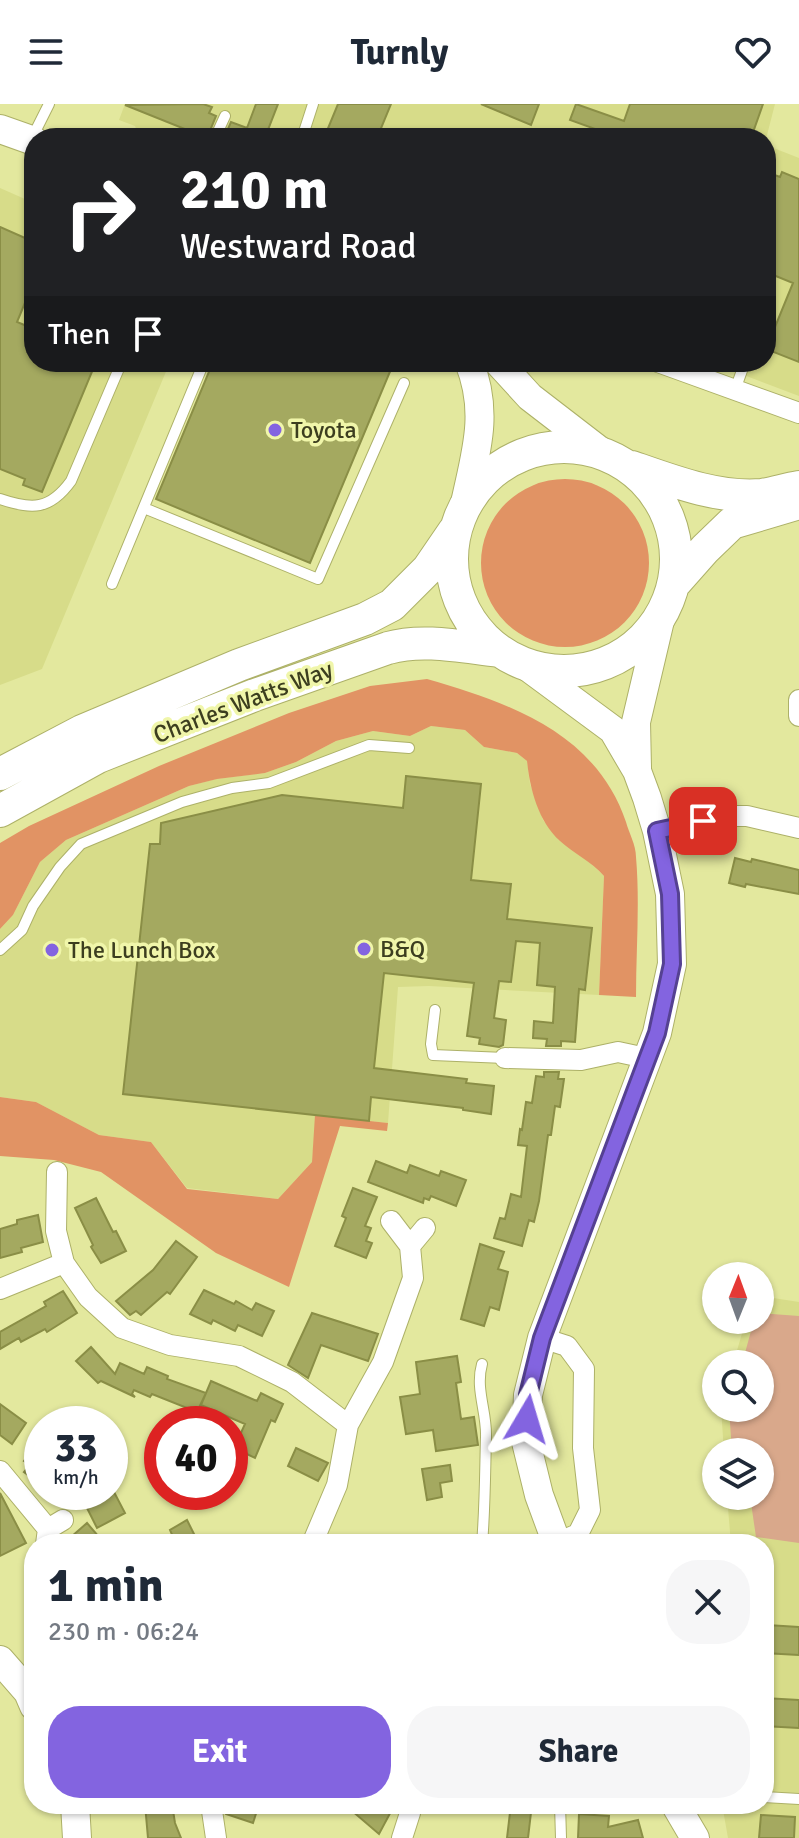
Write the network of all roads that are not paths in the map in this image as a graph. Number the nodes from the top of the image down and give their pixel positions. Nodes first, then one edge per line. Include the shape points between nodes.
1 (42, 104) edge
2 (49, 104) edge
3 (313, 104) edge
4 (225, 116) dead end
5 (37, 128) edge
6 (38, 128) edge
7 (220, 128) edge
8 (305, 128) edge
9 (0, 129) edge
10 (24, 132) edge
11 (117, 372) edge
12 (200, 372) edge
13 (473, 372) edge
14 (510, 372) edge
15 (703, 372) edge
16 (741, 372) edge
17 (404, 383) dead end
18 (735, 390) junction
19 (799, 413) edge
20 (614, 460) junction
21 (799, 473) edge
22 (799, 487) edge
23 (760, 495) junction
24 (0, 499) edge
25 (799, 503) edge
26 (144, 508) junction
27 (460, 518) junction
28 (112, 584) dead end
29 (674, 584) junction
30 (661, 616) junction
31 (512, 658) junction
32 (799, 700) edge
33 (799, 716) edge
34 (409, 748) dead end
35 (637, 771) junction
36 (0, 774) edge
37 (0, 811) edge
38 (799, 828) edge
39 (657, 831) junction
40 (0, 950) edge
41 (435, 1010) dead end
42 (517, 1051) joint
43 (646, 1058) junction
44 (57, 1172) dead end
45 (391, 1221) dead end
46 (425, 1228) dead end
47 (410, 1246) junction
48 (64, 1263) junction
49 (0, 1289) edge
50 (542, 1338) junction
51 (482, 1364) dead end
52 (348, 1425) junction
53 (0, 1471) edge
54 (53, 1531) edge
55 (316, 1534) edge
56 (482, 1534) edge
57 (553, 1534) edge
58 (578, 1534) edge
59 (0, 1660) edge
60 (24, 1687) edge
61 (774, 1798) edge
62 (799, 1799) edge
63 (76, 1814) edge
64 (212, 1814) edge
65 (410, 1814) edge
66 (560, 1814) edge
67 (684, 1814) edge
68 (77, 1838) edge
69 (216, 1838) edge
70 (402, 1838) edge
71 (561, 1838) edge
72 (695, 1838) edge

1 - 5 lane
2 - 6 lane
3 - 8 lane
4 - 7 lane
9 - 10 street
11 - 24 lane via 60,496 24,508
12 - 26 lane
13 - 27 street via 481,428
14 - 20 street via 554,418
15 - 18 street
16 - 18 lane
17 - 26 lane via 318,579
18 - 19 street
20 - 23 main road via 720,492
20 - 27 main road via 577,448 524,454 480,485
20 - 29 main road via 651,488 669,517 676,550
21 - 23 street
22 - 23 main road
25 - 29 main road via 732,523
26 - 28 lane
27 - 31 main road via 452,562 458,596 474,627
27 - 36 main road, Charles Watts Way via 428,569 392,605 82,731
29 - 30 main road
30 - 31 main road via 642,641 617,659 587,669 556,671
30 - 35 street via 636,722
31 - 35 street via 613,730
31 - 37 main road, Charles Watts Way via 445,644 400,644 98,757
32 - 33 street
34 - 40 lane via 369,745 269,783 182,802 81,844 33,906 22,930
35 - 39 street
38 - 39 street via 726,816
39 - 43 street via 670,894 672,964
41 - 42 lane via 433,1055
42 - 43 street via 552,1061 618,1052
43 - 50 street
44 - 48 street via 56,1231
45 - 47 street
46 - 47 street
47 - 52 street via 413,1278 401,1316
48 - 49 street
48 - 52 street via 88,1297 122,1328 170,1345 239,1356 292,1382
50 - 57 street via 528,1395 526,1442
50 - 58 street via 567,1346 584,1369 583,1448 590,1510
51 - 56 lane via 478,1378 486,1438
52 - 55 street via 337,1485
53 - 54 street
59 - 60 street
61 - 62 lane
63 - 68 street
64 - 69 street
65 - 70 street
66 - 71 lane
67 - 72 street

